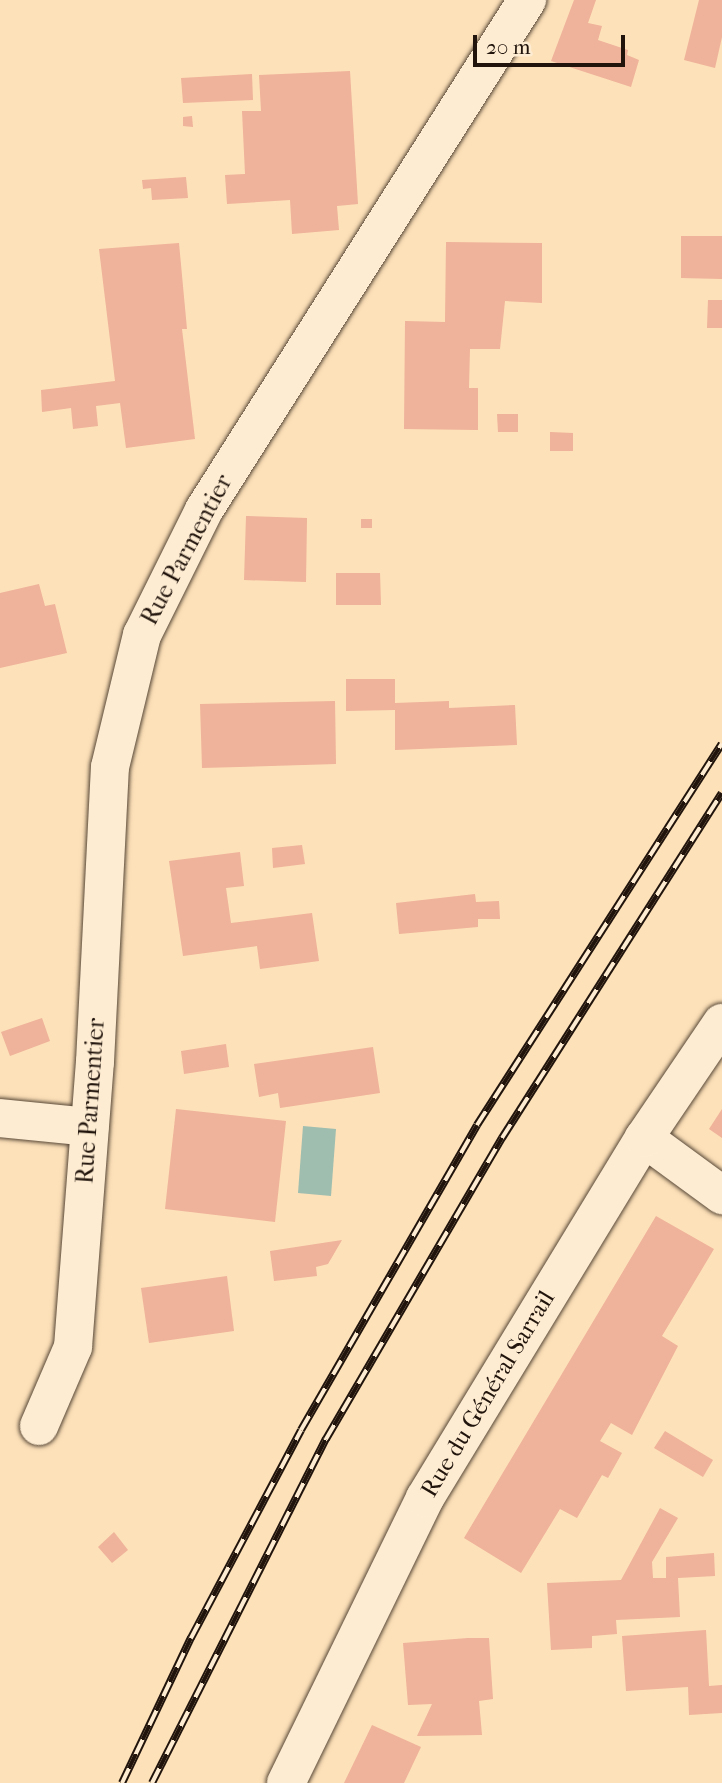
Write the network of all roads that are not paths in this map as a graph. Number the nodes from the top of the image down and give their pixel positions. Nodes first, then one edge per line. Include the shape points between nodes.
1 (527, 0) edge
2 (722, 1023) edge
3 (0, 1118) edge
4 (90, 1127) junction
5 (644, 1138) junction
6 (722, 1195) edge
7 (39, 1426) dead end
8 (286, 1783) edge

1 - 4 street, Rue Parmentier via 204,510 142,635 110,767
2 - 5 street, Rue du Général Sarrail
3 - 4 street
4 - 7 street, Rue Parmentier via 73,1347
5 - 6 street
5 - 8 street, Rue du Général Sarrail via 425,1497

